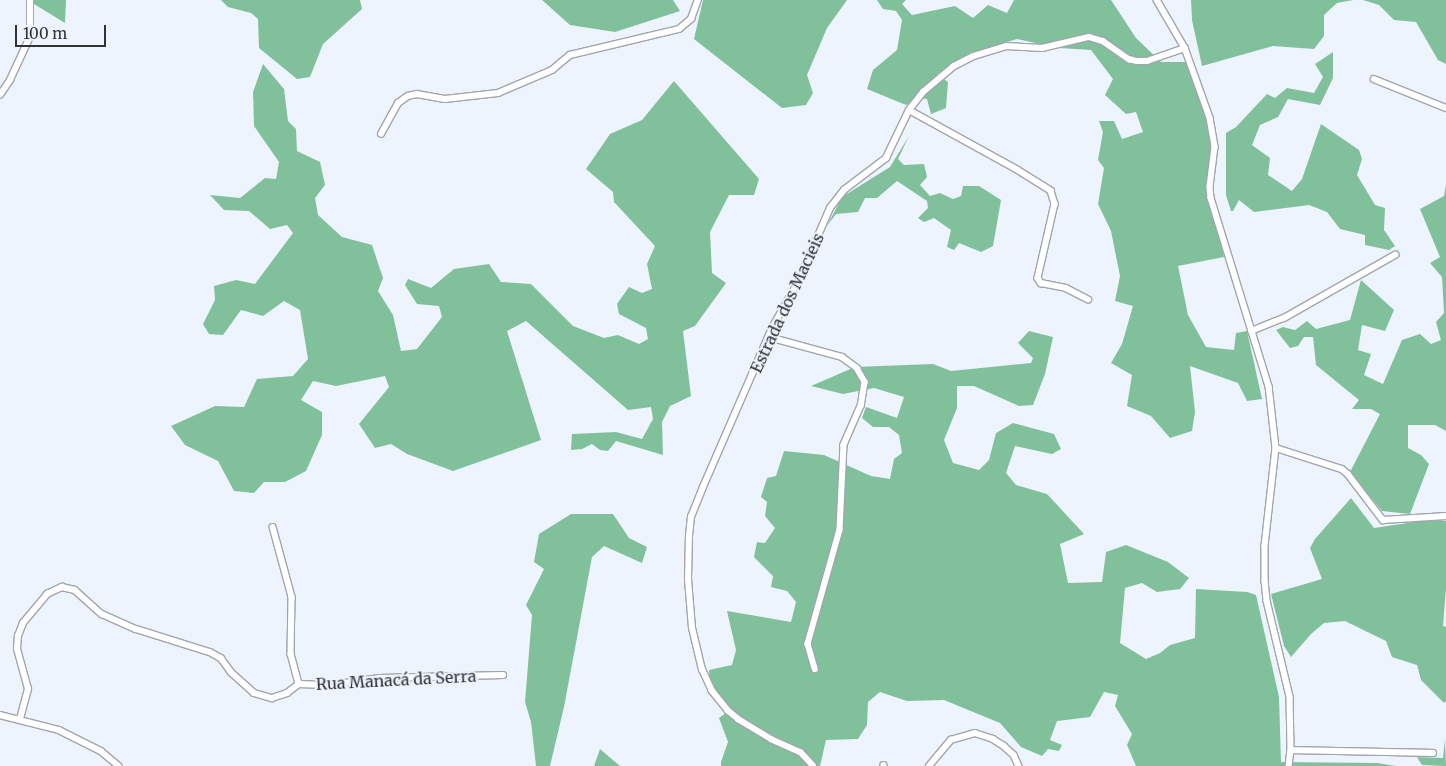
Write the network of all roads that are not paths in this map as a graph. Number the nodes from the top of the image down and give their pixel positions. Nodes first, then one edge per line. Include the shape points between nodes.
1 (30, 0) edge
2 (698, 0) edge
3 (1157, 0) edge
4 (1185, 48) junction
5 (1374, 80) dead end
6 (0, 95) edge
7 (1446, 108) edge
8 (909, 110) junction
9 (381, 134) dead end
10 (1396, 255) dead end
11 (1088, 299) dead end
12 (1251, 331) junction
13 (769, 337) junction
14 (1276, 448) junction
15 (1446, 516) edge
16 (273, 527) dead end
17 (816, 669) dead end
18 (504, 674) dead end
19 (299, 684) junction
20 (0, 715) edge
21 (20, 719) junction
22 (1291, 750) junction
23 (1434, 753) dead end
24 (119, 766) edge
25 (813, 766) edge
26 (929, 766) edge
27 (1020, 766) edge
28 (1289, 766) edge

1 - 6 street via 30,37
2 - 9 street via 691,19 679,28 570,55 552,70 498,93 445,99 417,94 408,96 398,103
3 - 4 street
4 - 8 street, Estrada dos Macieis via 1137,61 1093,38 1042,48 1006,46 954,66 923,92
4 - 12 street via 1215,143 1211,198
5 - 7 street
8 - 11 street via 1033,179 1054,196 1055,204 1038,278 1041,283 1066,288
8 - 13 street, Estrada dos Macieis via 886,158 844,190 830,208
10 - 12 street via 1284,318
12 - 14 street via 1269,386
13 - 17 street via 842,357 858,368 865,382 861,406 844,445 840,530 808,644
13 - 25 street, Estrada dos Macieis via 691,517 688,579 692,628 702,670 721,703 750,728 801,753
14 - 15 street via 1342,469 1382,520
14 - 22 street via 1265,581 1289,692
16 - 19 street via 292,597 291,654
18 - 19 street, Rua Manacá da Serra via 380,678 331,685
19 - 21 street, Rua Manacá da Serra via 272,698 254,693 217,656 102,614 75,590 62,586 46,594 23,623 18,636 17,649 28,689
20 - 21 street
21 - 24 street via 59,730 101,751
22 - 23 street
22 - 28 street
26 - 27 street via 951,740 975,733 1004,746

